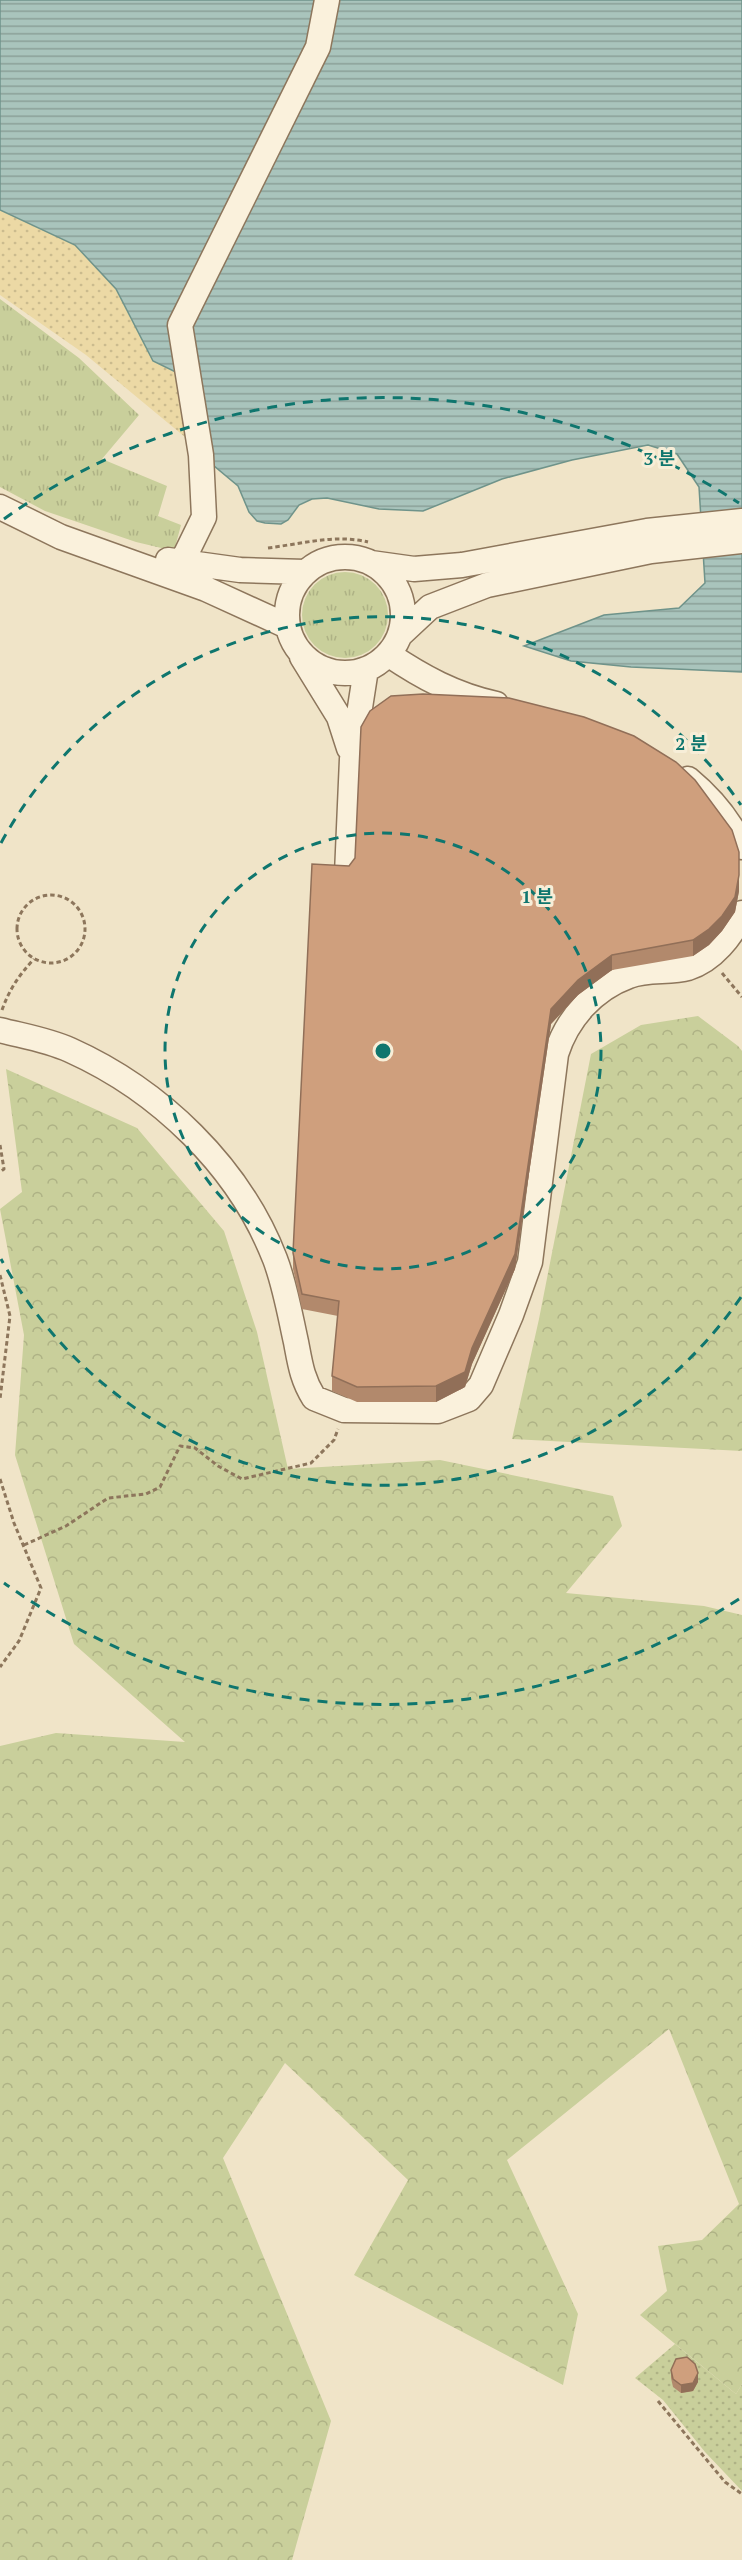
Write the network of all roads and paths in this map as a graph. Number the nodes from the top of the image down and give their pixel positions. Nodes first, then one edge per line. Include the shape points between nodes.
1 (327, 0) edge
2 (0, 507) edge
3 (742, 521) edge
4 (649, 541) junction
5 (742, 541) edge
6 (265, 549) dead end
7 (103, 552) junction
8 (374, 554) junction
9 (182, 562) junction
10 (305, 572) junction
11 (287, 626) junction
12 (394, 644) junction
13 (299, 652) junction
14 (366, 669) junction
15 (518, 708) edge
16 (352, 759) junction
17 (672, 767) edge
18 (742, 847) edge
19 (346, 874) edge
20 (742, 913) edge
21 (709, 958) junction
22 (34, 959) junction
23 (742, 997) edge
24 (1, 1023) edge
25 (0, 1144) edge
26 (0, 1172) edge
27 (0, 1275) edge
28 (0, 1399) edge
29 (344, 1410) junction
30 (0, 1479) edge
31 (24, 1545) junction
32 (0, 1667) edge
33 (658, 2401) dead end
34 (742, 2494) edge

1 - 9 street via 318,47 180,325 201,455 204,517
2 - 7 street
3 - 4 street
4 - 5 street
4 - 8 street via 414,569
4 - 12 street via 487,585 430,607
6 - 8 path via 356,539
7 - 9 street
7 - 11 street via 206,589
8 - 10 street via 316,564
8 - 12 street via 399,594 403,621
9 - 10 street via 240,570
10 - 11 street via 287,603
11 - 13 street
12 - 14 street
12 - 15 street via 428,680 469,698
13 - 14 street via 318,667 334,672
13 - 16 street via 339,717
14 - 16 street
16 - 19 street
17 - 18 street via 708,797
20 - 21 street
21 - 23 path
21 - 29 street via 688,968 623,978 590,1000 568,1026 556,1054 530,1262 481,1385 469,1399 438,1411
22 - 22 path via 45,963 67,960 83,944 85,921 73,902 63,897 41,896 23,910 18,920 19,942
22 - 24 path via 10,990
24 - 29 street via 111,1071 159,1103 201,1142 234,1184 264,1234 275,1260 306,1385 314,1398
25 - 26 path via 4,1169
27 - 28 path via 10,1316
29 - 31 path via 334,1440 311,1463 242,1479 195,1448 180,1446 160,1487 146,1494 108,1498 66,1526
30 - 31 path
31 - 32 path via 41,1588 19,1641
33 - 34 path via 725,2482

